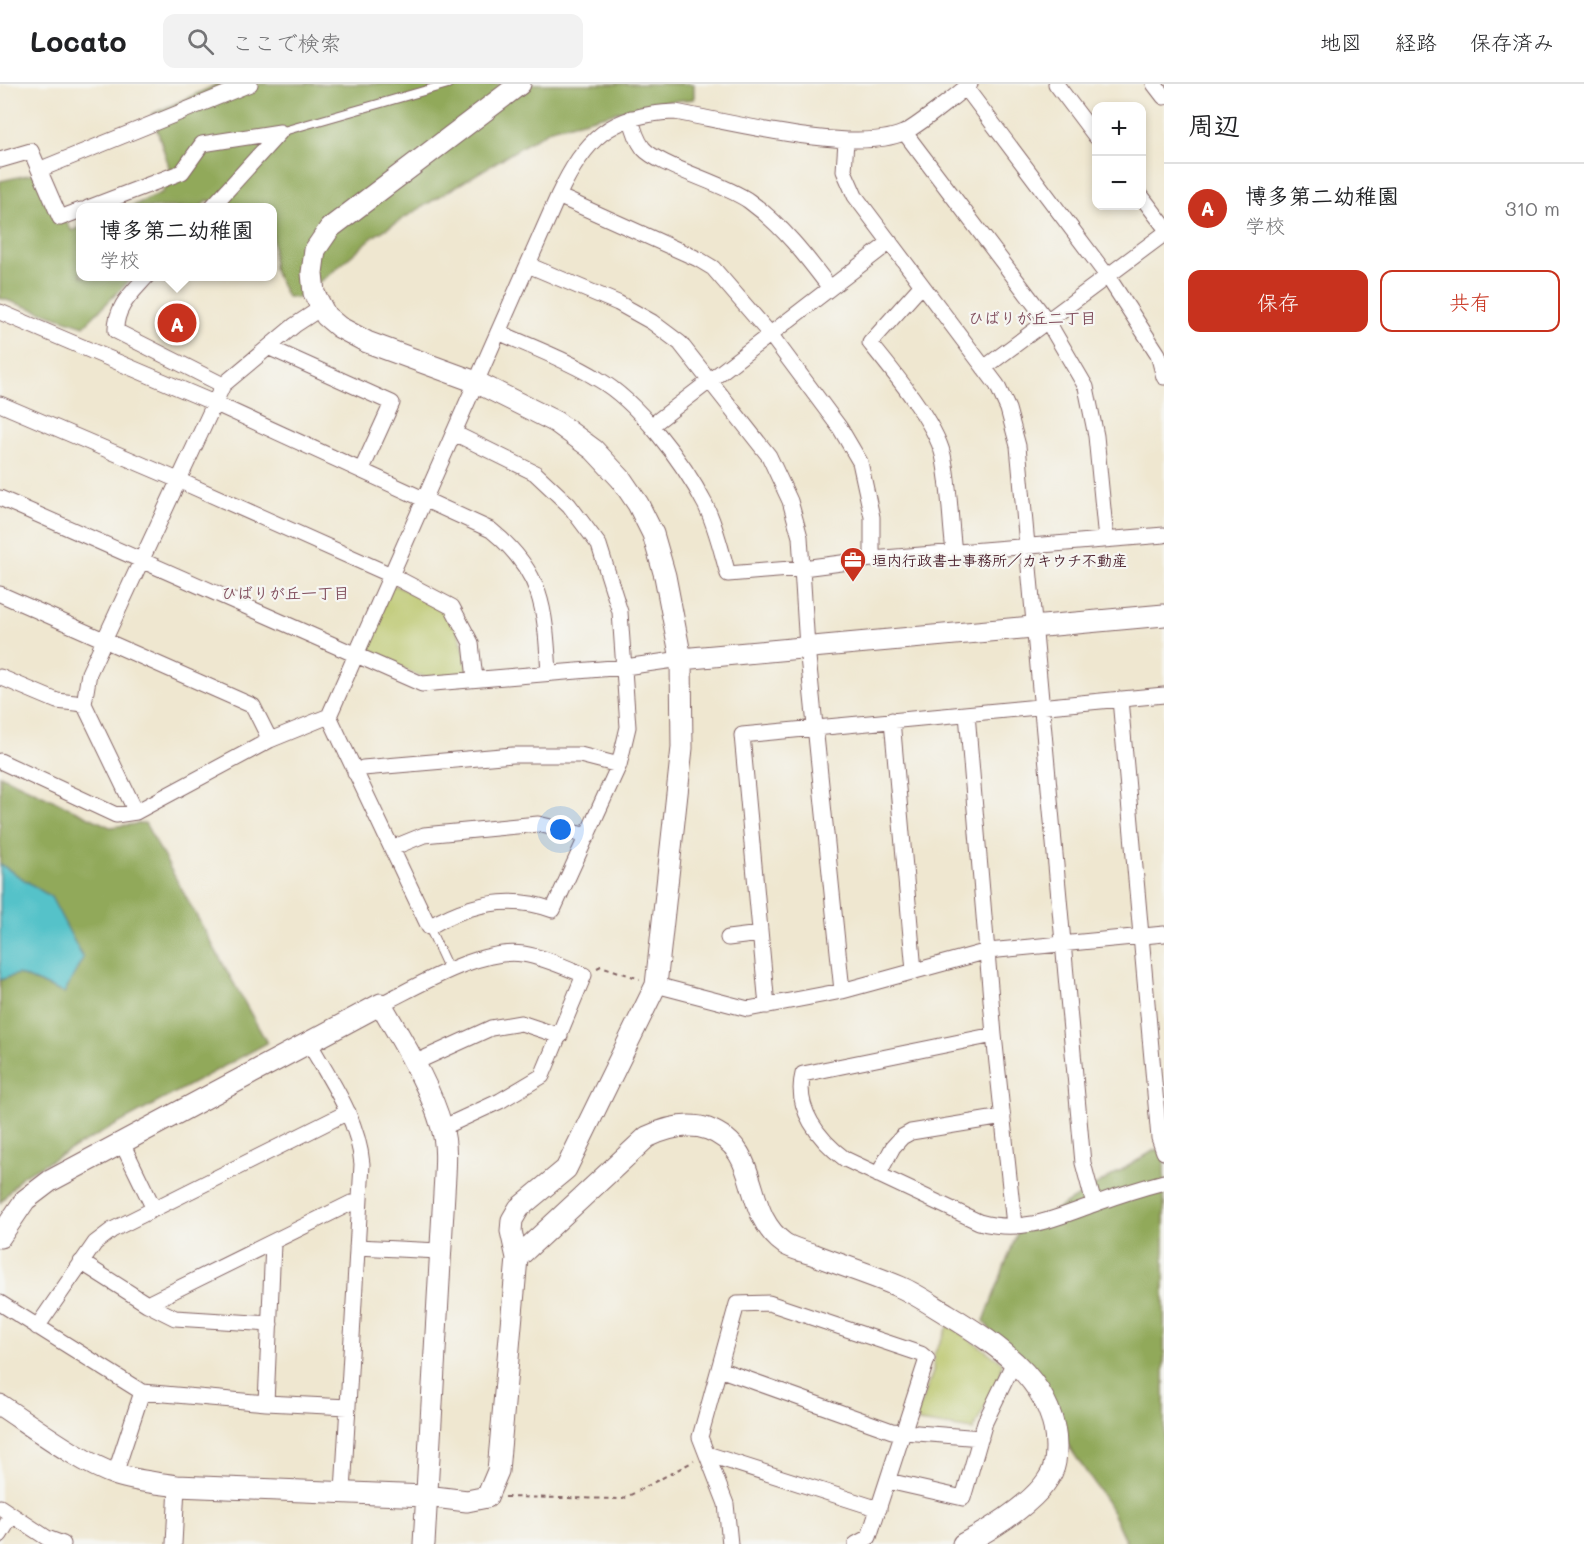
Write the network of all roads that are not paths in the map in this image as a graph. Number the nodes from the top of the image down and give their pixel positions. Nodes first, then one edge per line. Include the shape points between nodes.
1 (250, 84) edge
2 (448, 84) edge
3 (520, 84) edge
4 (1056, 84) edge
5 (1154, 84) edge
6 (968, 86) edge
7 (1164, 97) edge
8 (631, 118) junction
9 (280, 132) junction
10 (1092, 132) edge
11 (904, 133) junction
12 (846, 141) junction
13 (0, 160) edge
14 (41, 169) junction
15 (558, 196) junction
16 (1146, 202) edge
17 (99, 203) edge
18 (215, 203) edge
19 (76, 212) edge
20 (1164, 226) edge
21 (1164, 234) edge
22 (890, 242) junction
23 (528, 265) junction
24 (1108, 277) junction
25 (142, 281) edge
26 (922, 285) junction
27 (830, 288) junction
28 (321, 308) junction
29 (0, 312) edge
30 (1048, 322) junction
31 (498, 332) junction
32 (770, 334) junction
33 (270, 348) junction
34 (984, 368) junction
35 (1164, 377) edge
36 (710, 380) junction
37 (476, 382) junction
38 (223, 385) junction
39 (214, 403) junction
40 (0, 404) edge
41 (651, 426) junction
42 (454, 433) junction
43 (362, 469) junction
44 (178, 480) junction
45 (0, 498) edge
46 (425, 498) junction
47 (1164, 535) edge
48 (1106, 540) junction
49 (1027, 547) junction
50 (954, 552) junction
51 (141, 558) junction
52 (872, 559) junction
53 (803, 568) junction
54 (391, 575) junction
55 (0, 594) edge
56 (1164, 615) edge
57 (1034, 627) junction
58 (104, 640) junction
59 (807, 647) junction
60 (356, 655) junction
61 (681, 659) junction
62 (625, 666) junction
63 (549, 673) junction
64 (0, 677) edge
65 (475, 679) junction
66 (1164, 695) edge
67 (1120, 699) junction
68 (84, 704) junction
69 (1041, 706) junction
70 (967, 714) junction
71 (329, 716) junction
72 (892, 720) junction
73 (816, 727) junction
74 (270, 740) junction
75 (0, 761) edge
76 (619, 765) junction
77 (355, 773) junction
78 (136, 812) junction
79 (588, 836) junction
80 (392, 848) junction
81 (429, 927) junction
82 (760, 934) junction
83 (1164, 934) edge
84 (1142, 936) junction
85 (728, 938) dead end
86 (1064, 944) junction
87 (988, 951) junction
88 (449, 970) junction
89 (914, 971) junction
90 (656, 985) junction
91 (842, 991) junction
92 (381, 1004) junction
93 (766, 1006) junction
94 (994, 1035) junction
95 (560, 1036) junction
96 (308, 1041) junction
97 (414, 1063) junction
98 (348, 1112) junction
99 (1003, 1117) junction
100 (442, 1128) junction
101 (121, 1141) junction
102 (1164, 1152) edge
103 (878, 1175) junction
104 (1164, 1182) edge
105 (1094, 1204) junction
106 (359, 1205) junction
107 (154, 1209) junction
108 (1014, 1225) junction
109 (0, 1237) edge
110 (273, 1244) junction
111 (357, 1247) junction
112 (439, 1251) junction
113 (517, 1258) junction
114 (81, 1262) junction
115 (0, 1303) edge
116 (147, 1304) junction
117 (270, 1324) junction
118 (37, 1327) junction
119 (1015, 1360) junction
120 (719, 1369) junction
121 (142, 1392) junction
122 (266, 1403) junction
123 (0, 1405) edge
124 (348, 1407) junction
125 (904, 1432) junction
126 (981, 1438) junction
127 (707, 1454) junction
128 (115, 1474) junction
129 (888, 1481) junction
130 (177, 1486) junction
131 (343, 1492) junction
132 (426, 1496) junction
133 (879, 1509) junction
134 (6, 1511) edge
135 (0, 1535) edge
136 (63, 1544) edge
137 (174, 1544) edge
138 (424, 1544) edge
139 (730, 1544) edge
140 (856, 1544) edge
141 (963, 1544) edge

1 - 14 street
2 - 9 lane
3 - 28 street via 330,228 315,250 312,273 314,293
4 - 10 street
5 - 7 street
6 - 11 street
6 - 24 street
8 - 12 street via 675,112
8 - 15 street via 601,132 586,146
8 - 27 street via 644,148 657,158 747,200 800,249
9 - 17 street via 202,144 182,172
9 - 18 street
11 - 12 street
11 - 30 street
12 - 22 street via 844,171 848,183
13 - 14 street via 31,151
14 - 19 street via 60,218
15 - 23 street
15 - 32 street via 641,231 713,268
16 - 20 street
21 - 24 street
22 - 26 street
22 - 27 street
23 - 31 street
23 - 36 street via 618,303 652,322 680,343
24 - 30 street
24 - 35 street via 1158,354
25 - 38 street via 124,301 115,319 116,331
26 - 34 street
26 - 50 street via 870,343 900,380 943,454
27 - 32 street
28 - 33 street
28 - 37 street via 339,327 367,342
29 - 39 street
30 - 34 street
30 - 48 street via 1086,387 1096,436
31 - 37 street
31 - 41 street via 600,380 628,401
32 - 36 street
32 - 52 street via 840,428 860,462 872,517
33 - 38 street
33 - 43 street via 392,403
34 - 49 street via 1008,409 1018,446
36 - 41 street
36 - 53 street via 769,456 790,501
37 - 42 street
37 - 61 street via 556,422 594,450 621,479 653,534
38 - 39 street
39 - 43 street
39 - 44 street
40 - 44 street
41 - 53 street via 705,504 728,574
42 - 46 street
42 - 62 street via 535,473 569,506 599,545 620,612
43 - 46 street
44 - 51 street
44 - 54 street
45 - 51 street
46 - 54 street
46 - 63 street via 491,530 522,562 537,585 546,618
47 - 48 street
48 - 49 street
49 - 50 street
49 - 57 street
50 - 52 street
51 - 58 street
51 - 60 street
52 - 53 street
53 - 59 street
54 - 60 street
54 - 65 street via 452,607 471,643
55 - 58 street
56 - 57 street
57 - 59 street
57 - 69 street
58 - 68 street via 89,673
58 - 74 street via 253,706
59 - 61 street
59 - 73 street
60 - 65 street via 422,684
60 - 71 street
61 - 62 street
61 - 90 street via 682,748
62 - 63 street
62 - 76 street via 628,728
63 - 65 street
64 - 68 street via 57,701
66 - 67 street
67 - 69 street
67 - 84 street
68 - 78 street
69 - 70 street
69 - 86 street
70 - 72 street
70 - 87 street
71 - 74 street
71 - 77 street
72 - 73 street
72 - 89 street
73 - 82 street via 742,735
73 - 91 street
74 - 78 street
75 - 78 street via 116,815
76 - 77 street via 580,754 513,755 363,768
76 - 79 street
77 - 80 street
79 - 80 street via 538,824 424,835
79 - 81 street via 553,910 537,904 501,901 479,905
80 - 81 street
81 - 88 lane
82 - 85 street
82 - 93 street
83 - 84 street
84 - 86 street
84 - 102 street via 1159,1138
86 - 87 street
86 - 105 street via 1083,1162
87 - 89 street
87 - 94 street
88 - 92 street
88 - 95 street via 505,953 523,954 584,975
89 - 91 street
90 - 93 street via 748,1009
90 - 113 street via 566,1169 519,1208 512,1220
91 - 93 street
92 - 96 street
92 - 97 street
94 - 99 street
94 - 103 street via 803,1074 800,1086 804,1105 827,1146
95 - 97 street via 521,1023 491,1028
95 - 100 street via 542,1076
96 - 98 street
96 - 101 street
97 - 100 street
98 - 106 street via 360,1146
98 - 107 street
99 - 103 street via 911,1132 902,1137
99 - 108 street
100 - 112 street via 445,1170
101 - 107 street
101 - 109 street via 50,1181 25,1200
103 - 108 street via 979,1222 996,1227
104 - 105 street
105 - 108 street via 1043,1224
106 - 110 street via 351,1203
106 - 111 street
107 - 114 street via 112,1230 95,1243
110 - 116 street
110 - 117 street
111 - 112 street
111 - 124 street
112 - 132 street
113 - 119 street via 647,1137 681,1126 704,1128 722,1134 737,1148 761,1215 786,1245 902,1287
113 - 132 street via 498,1471 487,1497 467,1501
114 - 116 street
114 - 118 street
115 - 118 street
116 - 117 street via 175,1318
117 - 122 street
118 - 121 street
119 - 126 street
119 - 141 street via 1032,1380 1051,1416 1055,1463 1042,1486 1017,1511
120 - 125 street
120 - 125 street via 737,1304 769,1303 910,1350 927,1359
120 - 127 street via 700,1437
121 - 122 street
121 - 128 street
122 - 124 street
123 - 128 street via 62,1446
124 - 131 street
125 - 126 street
125 - 129 street
126 - 129 street via 963,1498
127 - 133 street
127 - 139 street via 726,1504
128 - 130 street
129 - 133 street
130 - 131 street
130 - 137 street
131 - 132 street
132 - 138 street
133 - 140 street via 869,1537
134 - 135 street
134 - 136 street

